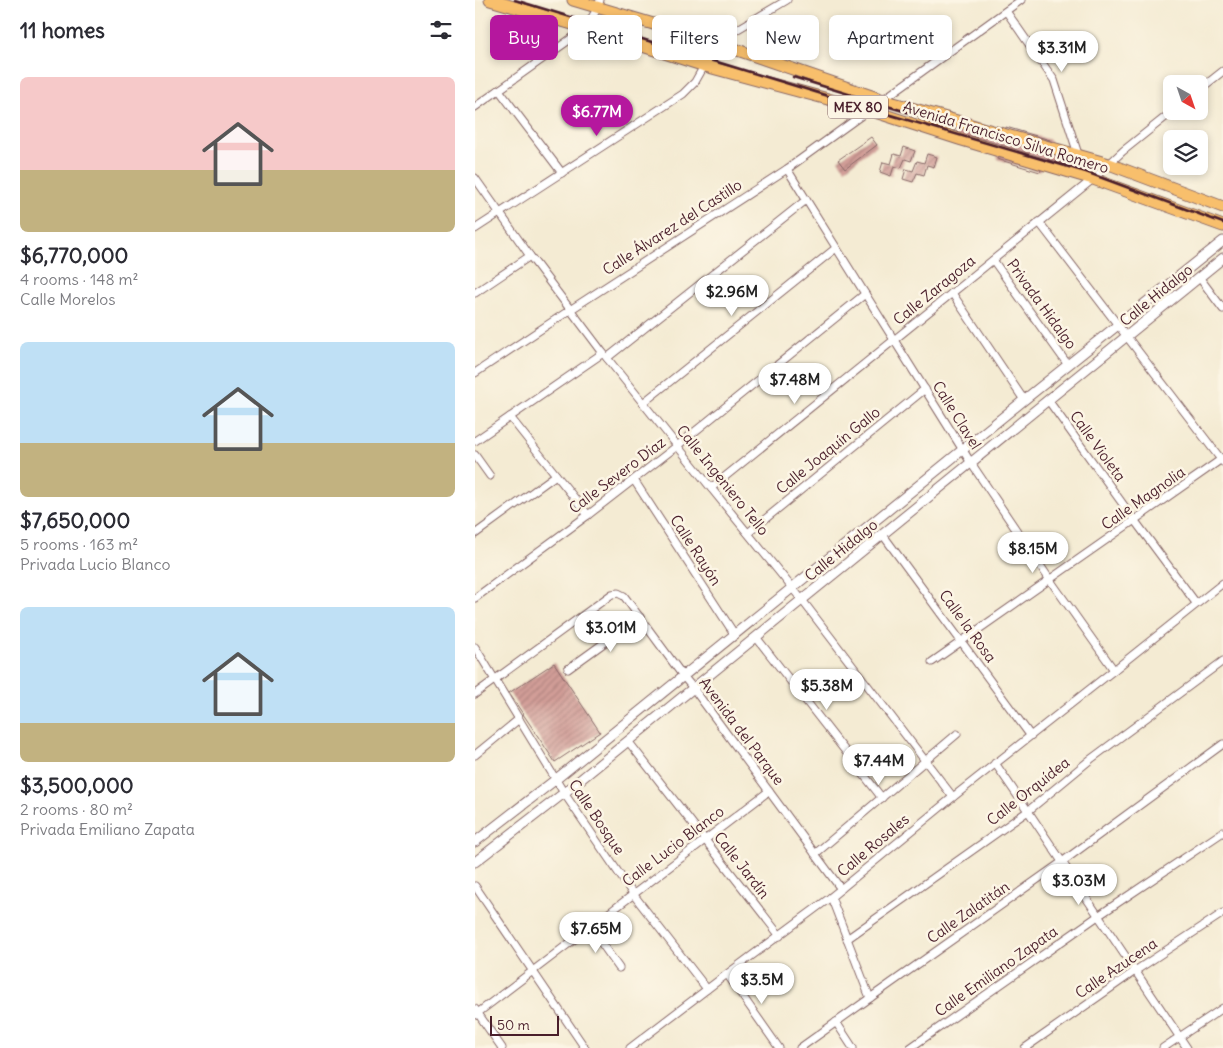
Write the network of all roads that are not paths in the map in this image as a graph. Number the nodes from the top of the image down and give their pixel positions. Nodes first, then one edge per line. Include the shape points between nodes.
1 (490, 0) edge
2 (573, 0) edge
3 (787, 0) edge
4 (1021, 0) edge
5 (599, 4) edge
6 (1006, 11) junction
7 (593, 15) edge
8 (652, 22) edge
9 (568, 23) edge
10 (737, 30) edge
11 (568, 41) edge
12 (642, 46) edge
13 (737, 51) edge
14 (708, 60) edge
15 (705, 66) junction
16 (1223, 71) edge
17 (1208, 83) edge
18 (499, 90) junction
19 (883, 100) junction
20 (475, 107) edge
21 (869, 110) junction
22 (1163, 119) edge
23 (1078, 154) junction
24 (1109, 164) junction
25 (787, 169) junction
26 (562, 173) junction
27 (475, 178) edge
28 (1093, 179) junction
29 (806, 200) junction
30 (1223, 208) edge
31 (500, 213) junction
32 (1039, 222) junction
33 (1223, 226) edge
34 (475, 229) edge
35 (1223, 241) edge
36 (836, 248) junction
37 (530, 256) junction
38 (1223, 258) edge
39 (993, 260) junction
40 (1199, 277) junction
41 (475, 293) edge
42 (952, 293) junction
43 (865, 294) junction
44 (1223, 309) edge
45 (570, 310) junction
46 (1118, 325) junction
47 (1127, 336) junction
48 (894, 340) junction
49 (605, 356) junction
50 (1068, 365) junction
51 (475, 373) edge
52 (925, 389) junction
53 (1024, 400) junction
54 (1048, 400) junction
55 (643, 403) junction
56 (509, 417) junction
57 (475, 440) edge
58 (677, 446) junction
59 (963, 450) junction
60 (475, 455) edge
61 (1222, 460) edge
62 (971, 463) junction
63 (556, 475) junction
64 (489, 476) dead end
65 (635, 480) junction
66 (711, 488) junction
67 (588, 515) junction
68 (1135, 521) junction
69 (748, 533) junction
70 (475, 534) edge
71 (883, 534) junction
72 (1050, 580) junction
73 (1223, 583) edge
74 (792, 588) junction
75 (475, 598) edge
76 (802, 600) junction
77 (1197, 603) junction
78 (640, 617) junction
79 (735, 635) junction
80 (756, 637) junction
81 (962, 642) junction
82 (475, 647) edge
83 (932, 662) dead end
84 (1223, 662) edge
85 (568, 670) dead end
86 (1114, 670) junction
87 (683, 676) junction
88 (495, 681) junction
89 (693, 688) junction
90 (475, 694) edge
91 (519, 719) junction
92 (957, 734) dead end
93 (1030, 735) junction
94 (628, 741) junction
95 (1223, 744) edge
96 (475, 755) edge
97 (925, 761) junction
98 (995, 763) junction
99 (555, 780) junction
100 (769, 791) junction
101 (564, 793) junction
102 (953, 796) junction
103 (881, 798) junction
104 (1028, 811) junction
105 (1223, 832) edge
106 (705, 839) junction
107 (475, 842) edge
108 (815, 854) junction
109 (475, 862) edge
110 (1062, 862) junction
111 (475, 886) edge
112 (841, 889) junction
113 (633, 894) junction
114 (831, 897) junction
115 (1223, 913) edge
116 (1098, 916) junction
117 (590, 927) junction
118 (780, 936) junction
119 (847, 939) junction
120 (619, 968) dead end
121 (533, 971) junction
122 (1135, 971) junction
123 (727, 974) junction
124 (707, 990) junction
125 (869, 998) junction
126 (1223, 1008) edge
127 (476, 1012) edge
128 (836, 1022) junction
129 (1179, 1037) junction
130 (501, 1048) edge
131 (585, 1048) edge
132 (629, 1048) edge
133 (779, 1048) edge
134 (800, 1048) edge
135 (853, 1048) edge
136 (910, 1048) edge
137 (1025, 1048) edge
138 (1163, 1048) edge
139 (1187, 1048) edge

1 - 9 main road, Avenida Francisco Silva Romero / MEX 80
2 - 5 main road, Avenida Francisco Silva Romero / MEX 80
3 - 10 street
4 - 6 street, Calle Álvarez del Castillo
5 - 7 street
5 - 8 main road, Avenida Francisco Silva Romero / MEX 80
6 - 19 street, Calle Álvarez del Castillo
6 - 23 street via 1054,80
11 - 18 street
12 - 15 main road, Avenida Francisco Silva Romero / MEX 80
13 - 19 main road, Avenida Francisco Silva Romero / MEX 80
14 - 15 street
15 - 21 main road, Avenida Francisco Silva Romero / MEX 80
15 - 26 street via 683,94
16 - 17 street
18 - 20 street
18 - 26 street
19 - 21 street, Calle Álvarez del Castillo
19 - 23 main road, Avenida Francisco Silva Romero / MEX 80
21 - 25 street, Calle Álvarez del Castillo
21 - 28 main road, Avenida Francisco Silva Romero / MEX 80
22 - 24 street, Calle Zaragoza
23 - 24 main road, Avenida Francisco Silva Romero / MEX 80
24 - 28 street, Calle Zaragoza
24 - 30 main road, Avenida Francisco Silva Romero / MEX 80
25 - 29 street, Calle Clavel
25 - 45 street, Calle Álvarez del Castillo
26 - 31 street
27 - 31 street, Calle Ingeniero Tello
28 - 32 street, Calle Zaragoza
28 - 33 main road, Avenida Francisco Silva Romero / MEX 80
29 - 36 street, Calle Clavel
29 - 49 street
31 - 34 street
31 - 37 street, Calle Ingeniero Tello
32 - 39 street, Calle Zaragoza
32 - 46 street
35 - 46 street, Calle Hidalgo
36 - 43 street, Calle Clavel
36 - 55 street
37 - 41 street
37 - 45 street, Calle Ingeniero Tello
38 - 40 street, Calle Hidalgo
39 - 42 street, Calle Zaragoza
39 - 50 street, Privada Hidalgo
40 - 44 street
40 - 47 street, Calle Hidalgo
42 - 48 street, Calle Zaragoza
42 - 53 street
43 - 48 street, Calle Clavel
43 - 58 street, Calle Severo Díaz
45 - 49 street, Calle Ingeniero Tello
45 - 51 street, Calle Álvarez del Castillo
46 - 47 street
46 - 50 street, Calle Hidalgo
47 - 54 street, Calle Hidalgo
47 - 61 street
48 - 52 street, Calle Clavel
48 - 66 street, Calle Zaragoza
49 - 55 street, Calle Ingeniero Tello
49 - 56 street
50 - 53 street, Calle Hidalgo
52 - 59 street, Calle Clavel
52 - 69 street, Calle Joaquín Gallo
53 - 59 street, Calle Hidalgo
54 - 62 street, Calle Hidalgo
54 - 68 street, Calle Violeta
55 - 58 street, Calle Ingeniero Tello
56 - 57 street
56 - 63 street
58 - 65 street, Calle Severo Díaz
58 - 66 street, Calle Ingeniero Tello
59 - 62 street, Calle Clavel
59 - 74 street, Calle Hidalgo
60 - 64 street
61 - 68 street, Calle Magnolia
62 - 71 street, Calle Hidalgo
62 - 72 street, Calle Clavel
63 - 67 street
63 - 70 street
65 - 67 street, Calle Severo Díaz
65 - 79 street, Calle Rayón
66 - 69 street, Calle Ingeniero Tello
67 - 75 street, Calle Severo Díaz
68 - 72 street, Calle Magnolia
68 - 77 street, Calle Violeta
69 - 74 street, Calle Ingeniero Tello
71 - 76 street, Calle Hidalgo
71 - 81 street, Calle la Rosa
72 - 81 street, Calle Magnolia
72 - 86 street, Calle Clavel
73 - 77 street, Calle Rosales
74 - 76 street, Calle Ingeniero Tello
74 - 79 street, Calle Hidalgo
76 - 80 street, Calle Hidalgo
76 - 97 street, Calle Ingeniero Tello
77 - 86 street, Calle Rosales
78 - 85 street
78 - 87 street, Avenida del Parque
78 - 88 street, Avenida del Parque via 624,596 612,594
79 - 87 street, Calle Hidalgo
80 - 89 street, Calle Hidalgo
80 - 103 street
81 - 83 street, Calle Magnolia
81 - 93 street, Calle la Rosa
82 - 88 street, Calle Bosque
84 - 104 street, Calle Orquídea via 1091,759
86 - 93 street, Calle Rosales
87 - 89 street, Avenida del Parque
87 - 99 street, Calle Hidalgo
88 - 90 street
88 - 91 street, Calle Bosque
89 - 94 street, Calle Hidalgo
89 - 100 street, Avenida del Parque
91 - 96 street
91 - 99 street, Calle Bosque
92 - 97 street
93 - 98 street, Calle Rosales
94 - 101 street, Calle Hidalgo
94 - 106 street, Calle Jardín
95 - 110 street, Calle Zalatitán
97 - 102 street, Calle Ingeniero Tello
97 - 103 street
98 - 102 street, Calle Rosales
98 - 104 street
99 - 101 street, Calle Bosque
99 - 107 street, Calle Hidalgo
100 - 106 street, Calle Lucio Blanco
100 - 108 street, Avenida del Parque
101 - 109 street, Calle Hidalgo
101 - 113 street, Calle Bosque
102 - 112 street, Calle Rosales
103 - 108 street
104 - 110 street
104 - 119 street, Calle Orquídea
105 - 116 street, Calle Emiliano Zapata
106 - 113 street, Calle Lucio Blanco
106 - 118 street, Calle Jardín
108 - 112 street, Avenida del Parque
110 - 116 street
110 - 125 street, Calle Zalatitán
111 - 121 street
112 - 114 street, Calle Rosales
113 - 117 street, Calle Lucio Blanco
113 - 124 street, Calle Bosque
114 - 118 street, Calle Rosales
114 - 119 street
115 - 122 street, Calle Azucena
116 - 122 street
116 - 136 street, Calle Emiliano Zapata
117 - 120 street
117 - 121 street, Calle Lucio Blanco
118 - 123 street, Calle Rosales
119 - 125 street
121 - 127 street, Calle Lucio Blanco
121 - 131 street
122 - 129 street
122 - 137 street, Calle Azucena
123 - 124 street, Calle Rosales
123 - 133 street
124 - 132 street, Calle Rosales
125 - 128 street, Calle Zalatitán
126 - 129 street
127 - 130 street
128 - 134 street, Calle Zalatitán
128 - 135 street
129 - 138 street
129 - 139 street

